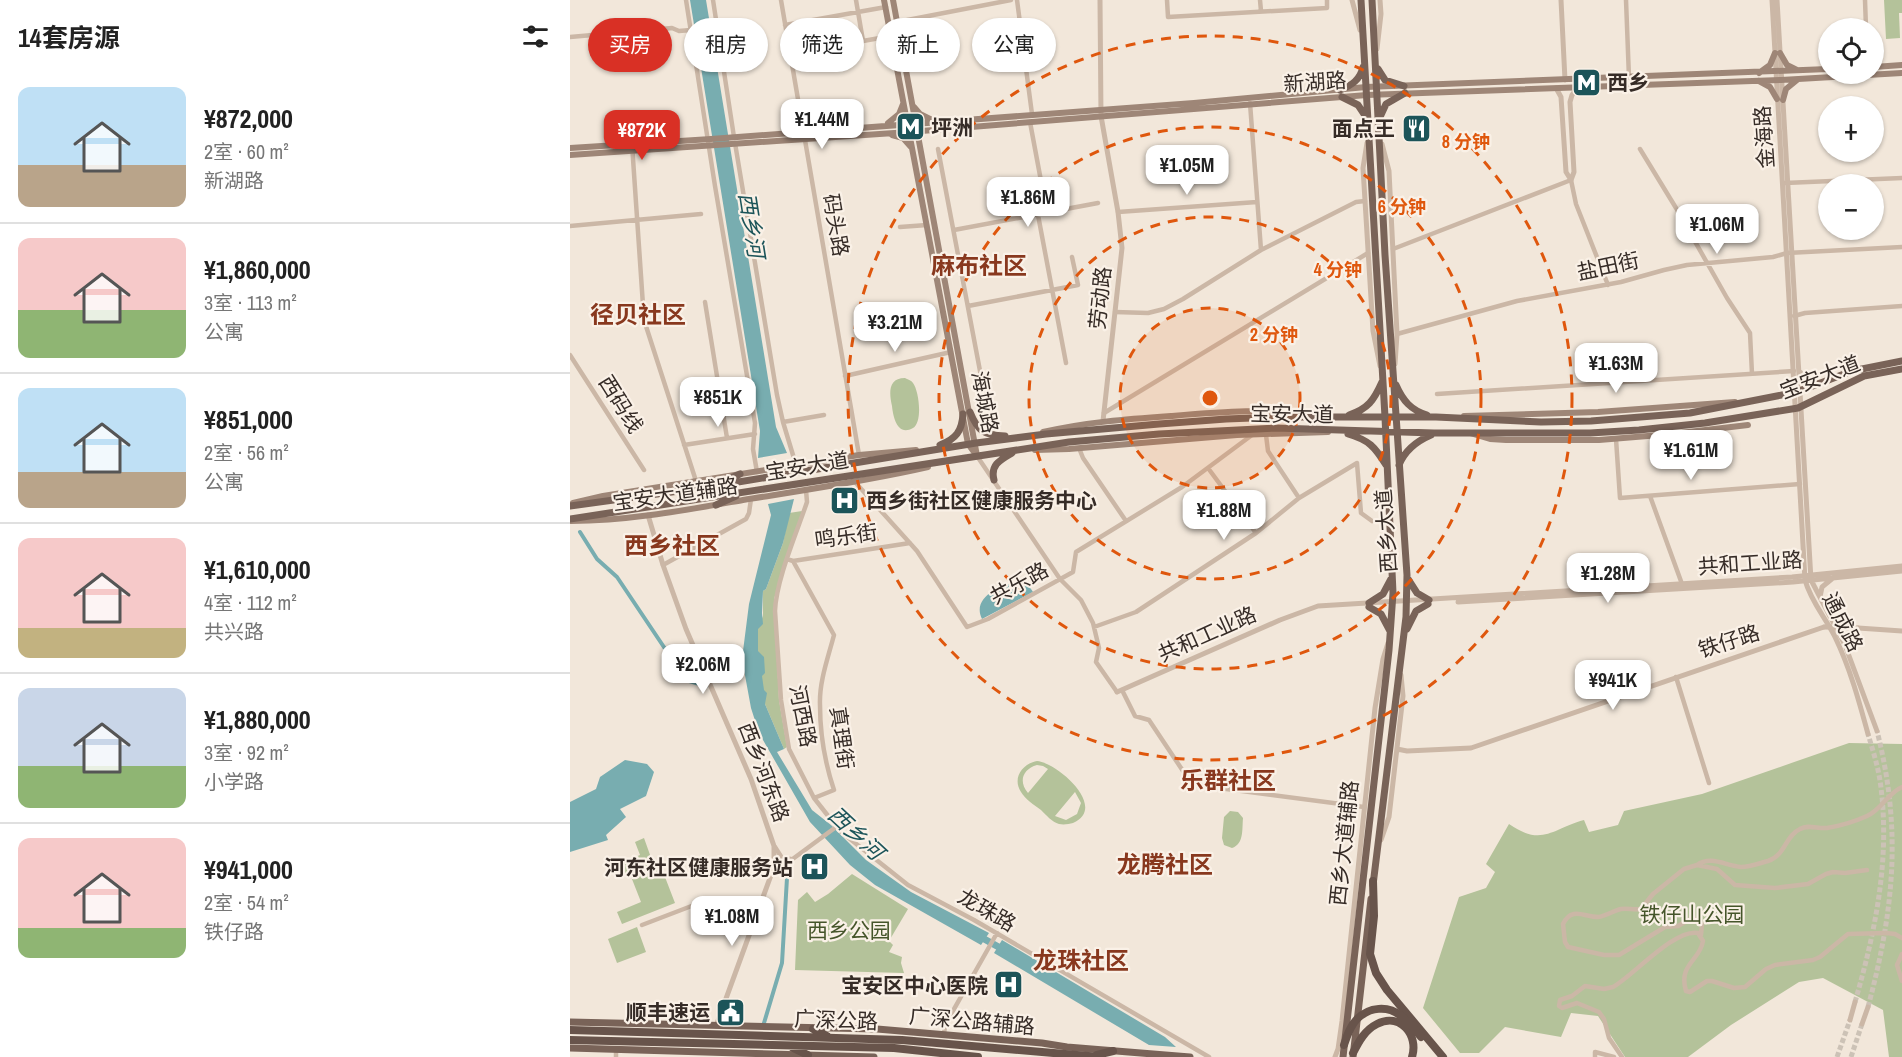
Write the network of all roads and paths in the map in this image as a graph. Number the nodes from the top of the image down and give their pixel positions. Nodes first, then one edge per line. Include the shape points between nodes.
1 (686, 0) edge
2 (713, 0) edge
3 (781, 0) edge
4 (856, 0) edge
5 (892, 0) edge
6 (1011, 0) edge
7 (1017, 0) edge
8 (1100, 0) edge
9 (1167, 0) edge
10 (1260, 0) edge
11 (1327, 0) edge
12 (1353, 0) edge
13 (1361, 0) edge
14 (1372, 0) edge
15 (1380, 0) edge
16 (1561, 0) edge
17 (1626, 0) edge
18 (1772, 0) edge
19 (1777, 0) edge
20 (1865, 0) edge
21 (885, 4) edge
22 (1261, 11) junction
23 (858, 12) junction
24 (689, 18) edge
25 (784, 18) edge
26 (824, 18) edge
27 (859, 18) edge
28 (896, 18) edge
29 (918, 18) edge
30 (1866, 18) edge
31 (684, 31) edge
32 (570, 37) edge
33 (1364, 44) junction
34 (1777, 53) junction
35 (1365, 61) junction
36 (1376, 62) junction
37 (1902, 65) edge
38 (1884, 66) edge
39 (1818, 70) edge
40 (1800, 71) junction
41 (698, 72) edge
42 (793, 72) edge
43 (898, 72) edge
44 (906, 72) edge
45 (1778, 72) junction
46 (1758, 73) junction
47 (1902, 73) edge
48 (1629, 78) junction
49 (1800, 79) junction
50 (1565, 80) junction
51 (1779, 80) junction
52 (1759, 81) junction
53 (1578, 87) junction
54 (1556, 88) junction
55 (1405, 90) junction
56 (1366, 91) junction
57 (1377, 91) junction
58 (1341, 93) junction
59 (1780, 99) junction
60 (903, 100) junction
61 (1250, 101) junction
62 (912, 102) junction
63 (1101, 112) junction
64 (1031, 118) junction
65 (939, 121) junction
66 (1379, 122) junction
67 (908, 123) junction
68 (916, 123) junction
69 (884, 125) junction
70 (939, 129) junction
71 (1369, 129) junction
72 (917, 131) junction
73 (803, 132) junction
74 (909, 132) junction
75 (886, 134) junction
76 (1380, 136) junction
77 (804, 139) junction
78 (733, 140) junction
79 (710, 142) junction
80 (632, 147) junction
81 (570, 148) edge
82 (938, 149) dead end
83 (1640, 149) dead end
84 (913, 151) junction
85 (921, 152) junction
86 (570, 154) edge
87 (1902, 178) edge
88 (1571, 180) junction
89 (1786, 184) junction
90 (1365, 201) junction
91 (1257, 202) junction
92 (1098, 203) dead end
93 (1118, 212) junction
94 (1047, 213) junction
95 (701, 214) dead end
96 (1038, 214) junction
97 (636, 221) junction
98 (927, 225) junction
99 (570, 226) edge
100 (900, 227) dead end
101 (954, 230) junction
102 (1902, 247) edge
103 (1393, 249) junction
104 (1261, 250) junction
105 (1790, 253) junction
106 (1368, 254) junction
107 (1072, 257) dead end
108 (1708, 263) junction
109 (962, 268) junction
110 (944, 272) junction
111 (1608, 285) junction
112 (1052, 290) junction
113 (705, 302) dead end
114 (968, 306) junction
115 (1902, 306) edge
116 (1115, 312) junction
117 (1793, 316) junction
118 (1397, 334) junction
119 (951, 352) junction
120 (570, 355) edge
121 (1902, 361) edge
122 (1066, 363) dead end
123 (1902, 369) edge
124 (1796, 371) junction
125 (1752, 374) junction
126 (845, 375) junction
127 (1393, 378) junction
128 (1383, 380) junction
129 (1824, 382) junction
130 (984, 392) dead end
131 (1798, 392) junction
132 (1437, 394) dead end
133 (1799, 411) junction
134 (966, 413) junction
135 (1104, 413) junction
136 (824, 415) dead end
137 (1341, 417) junction
138 (1385, 417) junction
139 (1396, 417) junction
140 (1436, 417) junction
141 (1103, 421) junction
142 (783, 422) junction
143 (1748, 425) dead end
144 (1340, 431) junction
145 (1385, 432) junction
146 (1396, 432) junction
147 (1469, 433) junction
148 (755, 434) junction
149 (1434, 434) junction
150 (1252, 435) junction
151 (1266, 435) junction
152 (1022, 437) junction
153 (727, 438) junction
154 (1616, 439) junction
155 (972, 443) junction
156 (684, 445) junction
157 (1079, 448) junction
158 (931, 449) junction
159 (1018, 451) junction
160 (859, 455) junction
161 (978, 456) junction
162 (960, 459) junction
163 (796, 465) junction
164 (1387, 467) junction
165 (1208, 468) junction
166 (1398, 468) junction
167 (644, 470) dead end
168 (788, 470) junction
169 (740, 474) junction
170 (759, 474) junction
171 (994, 480) junction
172 (696, 482) junction
173 (855, 483) junction
174 (1800, 484) junction
175 (708, 487) junction
176 (790, 489) junction
177 (806, 490) junction
178 (745, 492) junction
179 (762, 493) junction
180 (1650, 495) junction
181 (1299, 498) junction
182 (751, 499) junction
183 (570, 505) edge
184 (716, 505) junction
185 (648, 515) junction
186 (570, 520) edge
187 (1126, 521) junction
188 (1372, 521) dead end
189 (1256, 533) junction
190 (910, 543) junction
191 (790, 560) junction
192 (663, 565) junction
193 (1902, 568) edge
194 (1392, 573) junction
195 (1407, 575) junction
196 (1834, 577) junction
197 (1808, 578) junction
198 (1060, 579) junction
199 (1682, 584) junction
200 (1821, 601) junction
201 (1429, 602) junction
202 (1406, 603) junction
203 (1393, 604) junction
204 (1369, 605) junction
205 (1094, 627) junction
206 (1902, 630) edge
207 (1391, 634) junction
208 (1404, 636) junction
209 (1400, 667) junction
210 (1676, 677) junction
211 (1120, 691) junction
212 (1877, 732) tunnel mouth
213 (1868, 734) tunnel mouth
214 (1396, 749) junction
215 (1709, 783) dead end
216 (1902, 787) edge
217 (814, 798) junction
218 (1364, 807) junction
219 (1369, 819) junction
220 (838, 829) junction
221 (774, 846) junction
222 (1376, 853) junction
223 (794, 858) junction
224 (1697, 865) junction
225 (1867, 870) dead end
226 (771, 875) junction
227 (1373, 881) junction
228 (760, 906) junction
229 (642, 925) dead end
230 (996, 935) junction
231 (1701, 935) junction
232 (1902, 938) edge
233 (1902, 954) edge
234 (1902, 981) edge
235 (1855, 1002) tunnel mouth
236 (1868, 1007) tunnel mouth
237 (1850, 1020) tunnel mouth
238 (1862, 1024) tunnel mouth
239 (716, 1026) junction
240 (571, 1028) edge
241 (813, 1029) junction
242 (944, 1035) junction
243 (831, 1038) junction
244 (570, 1040) edge
245 (1186, 1045) junction
246 (1344, 1045) junction
247 (789, 1046) junction
248 (1067, 1047) junction
249 (570, 1048) edge
250 (1113, 1051) junction
251 (616, 1054) edge
252 (808, 1055) junction
253 (1353, 1055) edge
254 (1439, 1055) edge
255 (837, 1056) edge
256 (953, 1056) edge
257 (1091, 1056) edge
258 (1182, 1056) edge
259 (874, 1057) edge
260 (978, 1057) edge
261 (1100, 1057) edge
262 (1190, 1057) edge
263 (1209, 1057) edge
264 (1335, 1057) edge
265 (1343, 1057) edge
266 (1412, 1057) edge
267 (1595, 1057) edge
268 (1614, 1057) edge
269 (1622, 1057) edge

1 - 24 street
2 - 78 street
3 - 25 street, 码头路
4 - 23 street
5 - 28 main road, 海城路
6 - 29 street
7 - 64 street
8 - 63 street, 劳动路
9 - 22 street via 1168,17
10 - 22 street
11 - 22 street via 1327,8
12 - 33 street
13 - 33 main road, 西乡大道
14 - 36 main road, 西乡大道
15 - 36 street
16 - 50 street
17 - 48 street
18 - 34 street, 金海路
19 - 34 street, 金海路
20 - 30 street
21 - 23 street
23 - 26 street
23 - 27 street
31 - 32 street via 672,28
33 - 35 main road, 西乡大道
34 - 40 main road via 1787,65
34 - 45 street, 金海路
34 - 46 main road via 1770,65
35 - 56 main road, 西乡大道
35 - 58 main road via 1357,80
36 - 55 main road via 1385,80
36 - 57 main road, 西乡大道
37 - 38 main road
39 - 40 main road, 新湖路
40 - 45 main road, 新湖路
41 - 79 street
42 - 73 street, 码头路
43 - 60 main road, 海城路
44 - 62 main road, 海城路
45 - 46 main road, 新湖路
45 - 51 street, 金海路
46 - 48 main road, 新湖路
47 - 49 main road, 新湖路
48 - 50 main road, 新湖路
49 - 51 main road, 新湖路
49 - 59 main road
50 - 55 main road, 新湖路
51 - 52 main road, 新湖路
51 - 59 street, 金海路
52 - 53 main road, 新湖路
52 - 59 main road
53 - 54 main road, 新湖路
53 - 88 street via 1569,102 1574,172
54 - 55 main road, 新湖路
54 - 88 street via 1561,97 1566,172
55 - 57 main road, 新湖路
55 - 66 main road via 1386,104
56 - 57 main road, 新湖路
56 - 58 main road, 新湖路
56 - 71 main road, 西乡大道
57 - 66 main road, 西乡大道
58 - 61 main road, 新湖路
58 - 71 main road via 1358,105
59 - 89 street, 金海路
60 - 67 main road, 海城路
60 - 69 main road via 899,114
61 - 63 main road, 新湖路
61 - 91 street
62 - 65 main road via 924,117
62 - 68 main road, 海城路
63 - 64 main road, 新湖路
63 - 93 street, 劳动路
64 - 65 main road, 新湖路
64 - 70 main road, 新湖路
64 - 94 street
65 - 68 main road, 新湖路
66 - 76 main road, 西乡大道
67 - 68 main road, 新湖路
67 - 69 main road, 新湖路
67 - 74 main road, 海城路
68 - 72 main road, 海城路
69 - 73 main road, 新湖路
70 - 72 main road, 新湖路
70 - 85 main road via 926,137
71 - 90 street via 1363,168
71 - 128 main road, 西乡大道
72 - 74 main road, 新湖路
72 - 85 main road, 海城路
73 - 77 street, 码头路
73 - 78 main road, 新湖路
74 - 75 main road, 新湖路
74 - 84 main road, 海城路
75 - 77 main road, 新湖路
75 - 84 main road via 903,138
76 - 103 street via 1389,171
76 - 127 main road, 西乡大道
77 - 78 main road, 新湖路
77 - 126 street, 码头路
78 - 79 main road
78 - 142 street
79 - 80 main road
79 - 148 street
80 - 81 main road
80 - 86 main road
80 - 97 street
82 - 101 street
83 - 108 street
84 - 98 main road, 海城路
85 - 110 main road, 海城路
87 - 89 street
88 - 103 street
88 - 111 street via 1576,204
89 - 105 street, 金海路
90 - 104 street
90 - 106 street
91 - 93 street
91 - 104 street
92 - 94 street
93 - 116 street, 劳动路 via 1122,248
94 - 96 street
95 - 97 street
96 - 101 street
96 - 112 street
97 - 99 street
97 - 156 street via 644,320
98 - 100 street
98 - 119 main road, 海城路
101 - 109 street
102 - 105 street, 盐田街
103 - 118 street
104 - 116 street via 1164,309 1148,313
105 - 108 street, 盐田街
105 - 117 street, 金海路
106 - 128 street via 1373,331
106 - 135 street
107 - 112 street via 1078,285
108 - 111 street, 盐田街
108 - 125 street via 1750,333
109 - 110 street
109 - 114 street
110 - 134 main road, 海城路
111 - 118 street, 盐田街 via 1518,301
112 - 114 street
112 - 122 street
113 - 153 street
114 - 130 street
115 - 117 street
116 - 135 street, 劳动路
117 - 124 street, 金海路
118 - 127 street
119 - 126 street
119 - 134 main road, 海城路
120 - 167 street, 西码线
121 - 129 main road, 宝安大道 via 1852,371
123 - 133 main road, 宝安大道 via 1864,376
124 - 125 street
124 - 129 street via 1809,381
124 - 131 street, 金海路
125 - 132 street
126 - 160 street, 码头路
127 - 139 main road, 西乡大道
127 - 140 main road via 1405,402 1418,412
128 - 137 main road via 1367,406
128 - 138 main road, 西乡大道
129 - 131 main road, 宝安大道
131 - 133 street, 金海路
131 - 140 main road, 宝安大道 via 1690,413 1591,421
133 - 147 main road, 宝安大道 via 1639,430
133 - 174 street, 通成路
133 - 197 street, 通成路
134 - 152 main road via 984,432
134 - 155 main road, 海城路
134 - 158 main road via 957,435
135 - 141 street, 劳动路
136 - 142 street
137 - 138 main road, 宝安大道
137 - 141 main road via 1237,410
137 - 152 main road, 宝安大道 via 1227,419
138 - 139 main road, 宝安大道
138 - 145 main road, 西乡大道
139 - 140 main road, 宝安大道
139 - 146 main road, 西乡大道
141 - 152 main road
142 - 163 street
143 - 154 main road
144 - 145 main road, 宝安大道
144 - 151 main road
144 - 159 main road, 宝安大道 via 1276,428 1159,434
144 - 164 main road via 1367,440
145 - 146 main road, 宝安大道
145 - 164 main road, 西乡大道
146 - 149 main road, 宝安大道
146 - 166 main road, 西乡大道
147 - 149 main road, 宝安大道
147 - 154 main road via 1506,440
148 - 153 street
148 - 170 street via 753,449
149 - 166 main road via 1410,448
150 - 151 main road
150 - 157 main road
150 - 165 street, 共乐路
151 - 181 street via 1268,451
152 - 155 main road, 宝安大道
153 - 156 street
154 - 180 street via 1620,498
155 - 158 main road, 宝安大道
155 - 161 main road, 海城路
156 - 172 street
157 - 159 main road
157 - 187 street
158 - 160 main road
158 - 168 main road, 宝安大道
159 - 161 main road, 宝安大道
159 - 171 main road via 996,463
160 - 163 main road
161 - 162 main road, 宝安大道
161 - 171 street
162 - 173 main road
162 - 176 main road, 宝安大道
163 - 168 main road
164 - 194 main road, 西乡大道
165 - 187 street, 共乐路
165 - 189 street
166 - 195 main road, 西乡大道
168 - 170 main road, 宝安大道
169 - 170 main road, 宝安大道辅路
169 - 172 main road, 宝安大道辅路
169 - 175 main road
170 - 175 main road, 宝安大道
171 - 198 street
172 - 183 main road, 宝安大道辅路
173 - 177 main road
173 - 190 street
174 - 180 street
174 - 197 street, 通成路
175 - 183 main road, 宝安大道
176 - 177 main road
176 - 179 main road, 宝安大道
177 - 191 street, 河西路 via 807,502
178 - 179 main road, 宝安大道
178 - 184 main road
178 - 186 main road, 宝安大道
179 - 182 main road, 宝安大道辅路
180 - 199 street
181 - 188 street via 1357,463 1361,513
181 - 189 street
182 - 184 main road, 宝安大道辅路
182 - 192 street via 746,519
184 - 185 main road, 宝安大道辅路
185 - 186 main road, 宝安大道辅路
185 - 192 street, 西乡河东路
187 - 198 street, 共乐路 via 1076,552 1073,572
189 - 205 street via 1136,612
190 - 191 street, 鸣乐街
190 - 198 street, 共乐路 via 967,627
191 - 217 street, 河西路 via 775,604 781,700 789,749
191 - 217 street, 真理街 via 834,635 819,704 834,789
192 - 221 street, 西乡河东路 via 751,779
193 - 196 street, 共和工业路
193 - 197 street, 共和工业路
194 - 203 main road, 西乡大道
194 - 204 main road via 1383,594
195 - 201 main road via 1417,593
195 - 202 main road, 西乡大道
196 - 197 street, 共和工业路
196 - 200 street via 1822,587
197 - 199 street, 共和工业路
197 - 200 street, 通成路
197 - 201 street, 共和工业路
197 - 213 street, 通成路 via 1808,591 1840,647
198 - 205 street via 1081,600
199 - 201 street, 共和工业路
200 - 212 street, 通成路 via 1845,645
201 - 202 street, 共和工业路
201 - 208 main road via 1416,611
202 - 203 street, 共和工业路
202 - 208 main road, 西乡大道
203 - 204 street, 共和工业路
203 - 207 main road, 西乡大道
204 - 207 main road via 1381,614
204 - 211 street, 共和工业路 via 1313,609 1280,620
205 - 211 street via 1099,648 1096,662
206 - 210 street, 铁仔路, bridge via 1824,627
207 - 218 street, 西乡大道辅路 via 1381,668
207 - 219 main road, 西乡大道
208 - 209 main road, 西乡大道
209 - 214 street, 西乡大道辅路 via 1403,696
209 - 222 main road, 西乡大道
210 - 214 street, 铁仔路 via 1471,748
210 - 215 street
211 - 218 street via 1135,716 1149,720 1196,785
214 - 222 street, 西乡大道辅路 via 1389,817
216 - 224 street via 1868,816 1827,828 1795,831 1772,860 1747,867 1712,860
217 - 220 street, 河西路
218 - 219 main road
218 - 264 street, 西乡大道辅路
219 - 246 main road, 西乡大道, bridge
220 - 223 street
220 - 230 street, 龙珠路 via 908,885
221 - 223 street via 782,858
221 - 226 street, 西乡河东路
222 - 227 main road, 西乡大道
223 - 226 street
224 - 225 street via 1717,869 1735,885 1775,888 1808,884 1826,873
224 - 231 street via 1684,869 1641,909 1622,909 1596,917 1577,914 1563,924 1568,947 1604,955 1619,955 1665,927 1678,926 1692,918 1702,924
226 - 228 street, 西乡河东路
227 - 253 main road, 西乡大道, bridge
227 - 254 highway, bridge via 1370,954 1376,973
228 - 229 street via 702,902
228 - 239 street, 西乡河东路
230 - 242 street via 945,1025
230 - 245 street, 龙珠路
231 - 232 street via 1702,948 1684,976 1686,991 1690,992 1707,981 1745,987 1774,965 1820,957 1848,934 1886,933
231 - 269 street via 1692,932 1671,941 1614,987 1585,986 1558,1003 1562,1008 1583,1004 1599,1012
233 - 234 street via 1898,965
235 - 237 street
236 - 238 street
239 - 240 main road, 广深公路辅路
239 - 241 main road, 广深公路辅路
240 - 243 highway, 广深公路
241 - 242 main road, 广深公路辅路
241 - 243 highway
242 - 248 main road, 广深公路辅路
243 - 257 highway, 广深公路
244 - 247 highway, 广深公路
245 - 258 street via 1187,1052
245 - 263 street, 龙珠路
246 - 254 highway, bridge via 1357,1018 1379,1008 1401,1015
246 - 265 main road, 西乡大道
247 - 252 highway
247 - 256 highway, 广深公路 via 894,1048
248 - 250 main road, 广深公路辅路
248 - 257 highway
249 - 251 main road
250 - 257 highway
250 - 258 main road, 广深公路辅路
251 - 252 main road
252 - 255 main road
253 - 266 highway via 1369,1029 1381,1022 1395,1022 1410,1032 1414,1043
255 - 259 main road
256 - 260 highway, 广深公路
257 - 261 highway, 广深公路
258 - 262 main road, 广深公路辅路
267 - 268 street via 1595,1052

